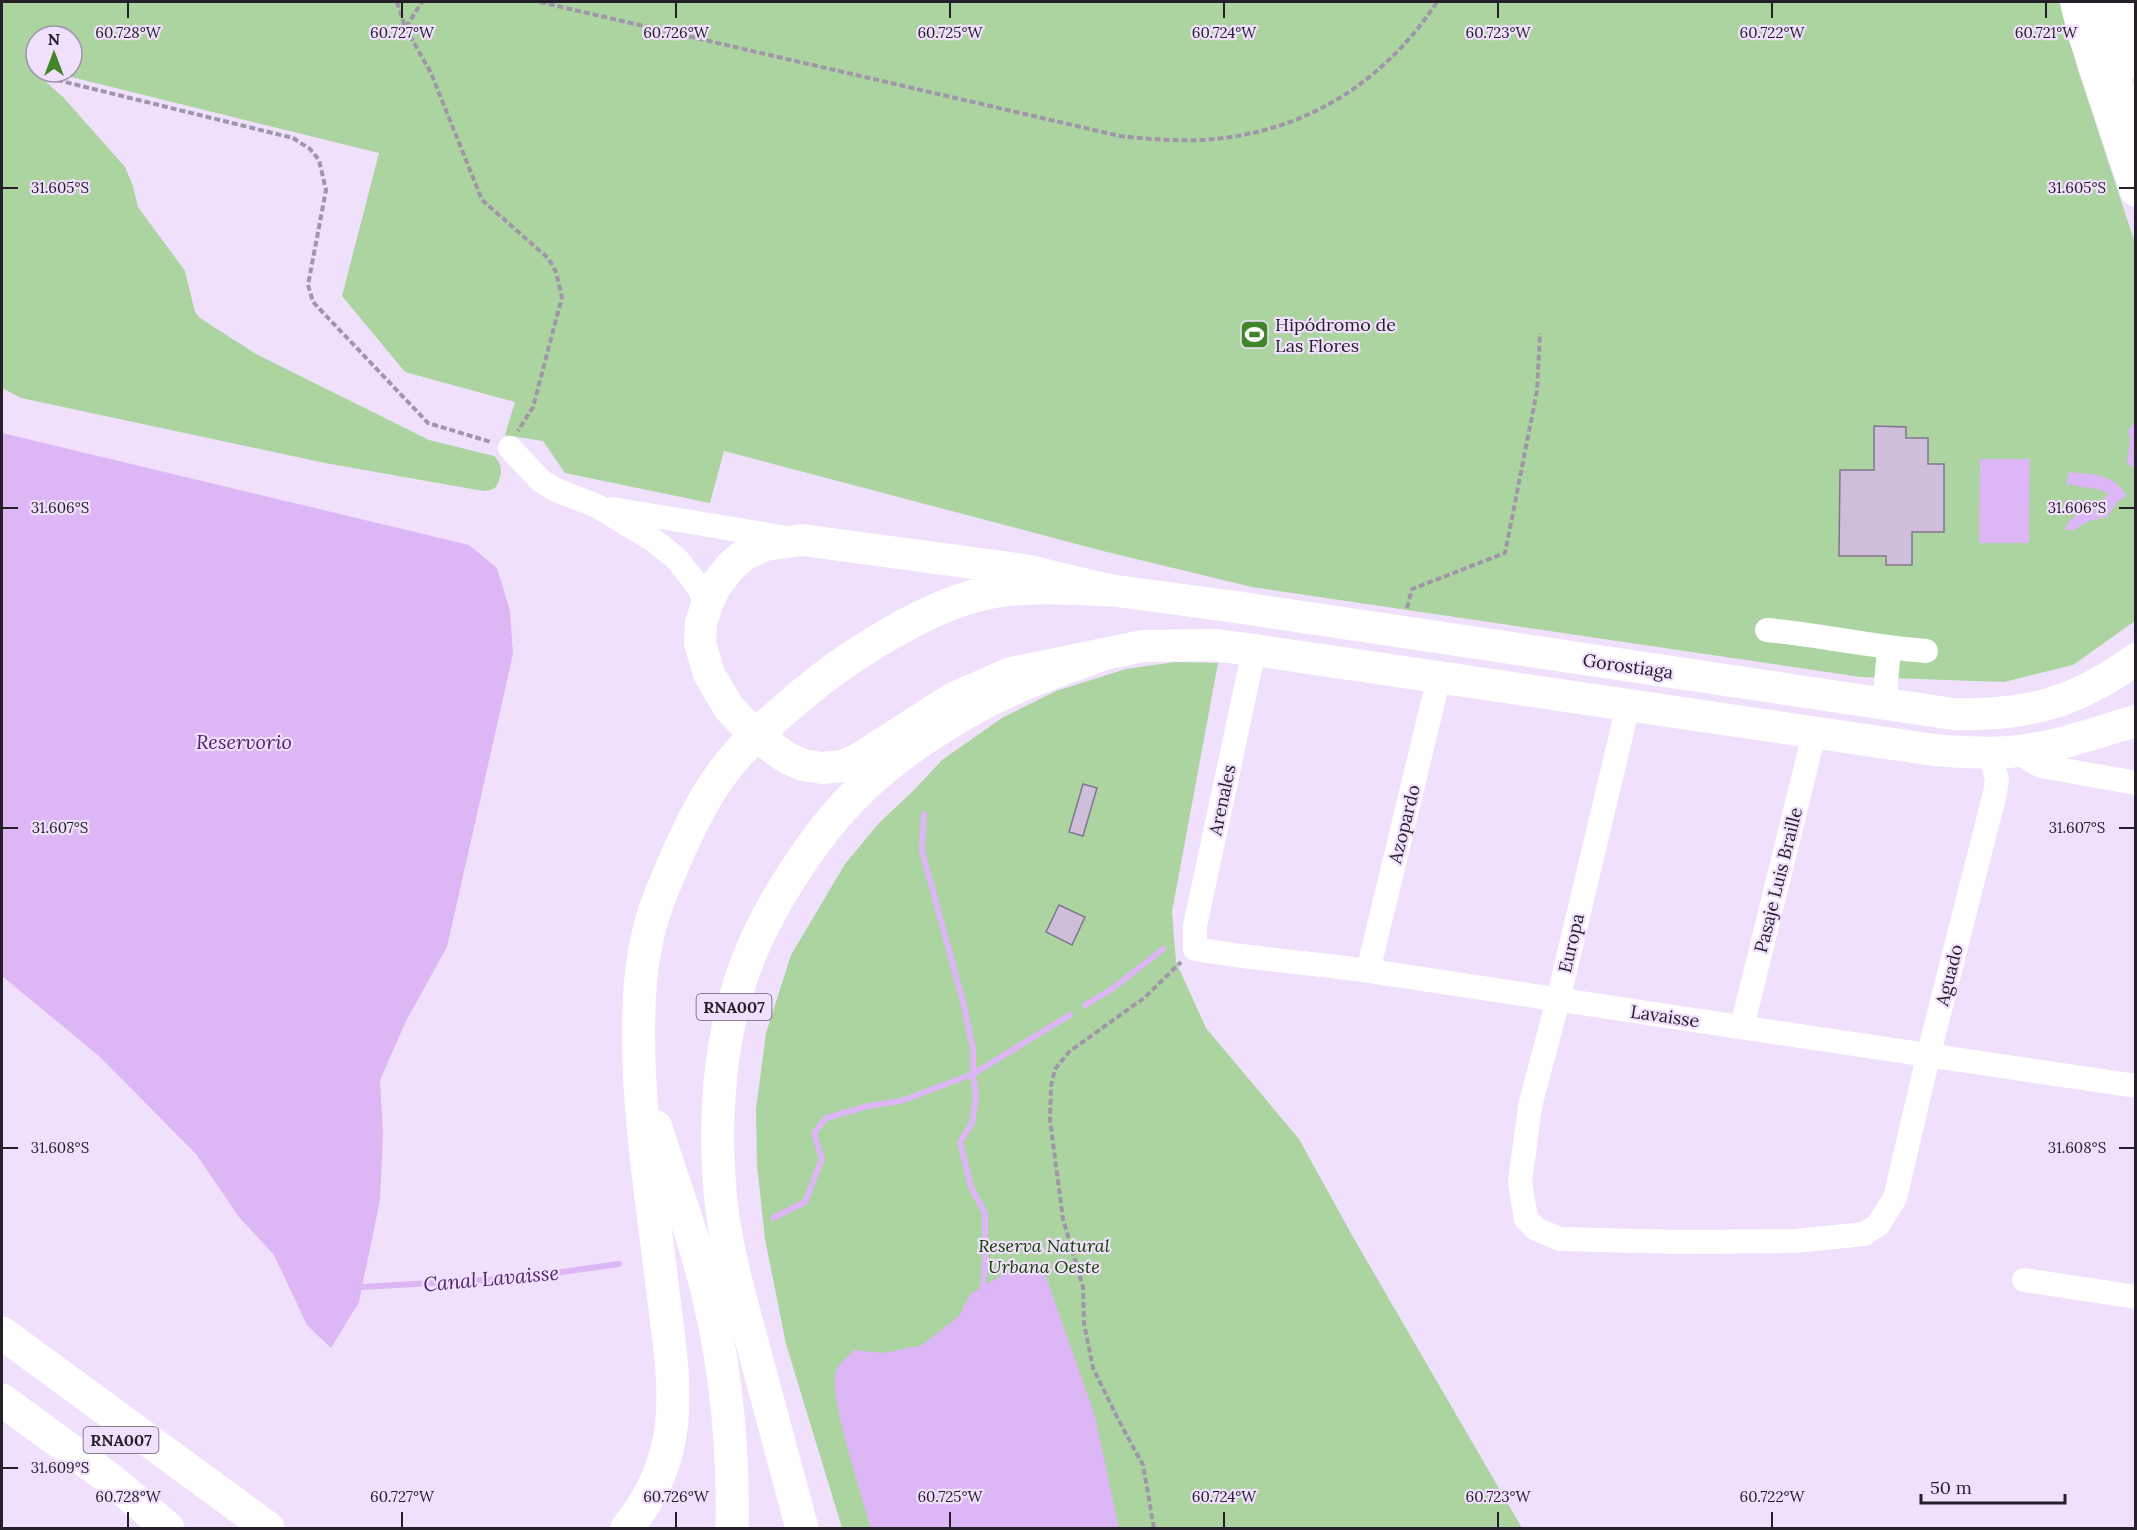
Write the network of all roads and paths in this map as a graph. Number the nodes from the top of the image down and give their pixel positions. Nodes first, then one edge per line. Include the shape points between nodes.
1 (397, 2) edge
2 (422, 2) edge
3 (540, 2) edge
4 (1437, 2) edge
5 (2076, 2) edge
6 (2094, 2) edge
7 (2115, 2) edge
8 (2131, 2) edge
9 (2136, 15) edge
10 (405, 27) junction
11 (2136, 68) edge
12 (73, 84) edge
13 (2136, 131) edge
14 (2136, 191) edge
15 (1540, 333) dead end
16 (510, 448) junction
17 (597, 506) junction
18 (802, 540) junction
19 (1109, 590) junction
20 (707, 604) junction
21 (1767, 630) dead end
22 (1401, 632) junction
23 (1889, 649) junction
24 (1254, 650) junction
25 (1926, 651) dead end
26 (1101, 655) junction
27 (2136, 659) edge
28 (1683, 674) junction
29 (1439, 677) junction
30 (1884, 705) junction
31 (1628, 706) junction
32 (1677, 713) junction
33 (2136, 722) edge
34 (1814, 734) junction
35 (755, 735) junction
36 (2025, 750) junction
37 (1990, 753) junction
38 (2136, 783) edge
39 (1195, 950) junction
40 (1368, 971) junction
41 (1558, 1000) junction
42 (1742, 1027) junction
43 (1928, 1057) junction
44 (639, 1068) junction
45 (2136, 1086) edge
46 (1895, 1198) joint
47 (2024, 1280) dead end
48 (2136, 1297) edge
49 (2, 1333) edge
50 (2, 1352) edge
51 (2, 1400) edge
52 (168, 1528) edge
53 (241, 1528) edge
54 (268, 1528) edge
55 (627, 1528) edge
56 (732, 1528) edge
57 (802, 1528) edge
58 (1154, 1528) edge

1 - 10 path
2 - 10 path
3 - 4 path via 1120,136 1178,141 1272,128 1349,93 1389,62
5 - 14 main road
6 - 13 street
7 - 11 street
8 - 9 main road
10 - 16 path via 431,73 482,200 548,258 556,272 562,297 533,407
12 - 16 path via 293,138 310,149 319,160 326,190 308,285 313,302 428,423
15 - 22 path via 1537,391 1505,553 1412,589
16 - 17 street via 541,482
17 - 18 street
17 - 20 street via 676,558
18 - 19 main road, Gorostiaga via 1025,570
18 - 20 main road, Gorostiaga via 765,544 744,555 716,585
19 - 22 main road, Gorostiaga
19 - 35 highway via 1028,588 950,604 857,654
20 - 35 main road, Gorostiaga via 701,623 704,660 718,692
21 - 23 street
22 - 28 main road, Gorostiaga
23 - 25 street
23 - 30 street
24 - 26 main road via 1167,644
24 - 29 main road
24 - 39 street, Arenales via 1195,926
26 - 35 main road, Gorostiaga via 1026,669 982,685 952,699 843,766 803,765
26 - 57 highway, RNA007 via 1040,677 979,706 922,741 860,790 796,870 767,918 741,979 727,1036 720,1090 720,1193 742,1306
27 - 30 main road, Gorostiaga via 2091,688 2027,710 1953,714
28 - 30 main road, Gorostiaga
28 - 32 main road
29 - 31 main road
29 - 40 street, Azopardo
31 - 32 main road
31 - 41 street, Europa
32 - 34 main road
33 - 36 main road
34 - 37 main road via 1934,750
34 - 42 street, Pasaje Luis Braille
35 - 44 highway via 706,798 658,902 644,959
36 - 37 main road
36 - 38 street via 2030,760 2041,766
37 - 43 street, Aguado via 1997,779 1995,793
39 - 40 street, Lavaisse
39 - 58 path via 1144,998 1069,1052 1055,1069 1051,1086 1050,1120 1063,1219 1083,1287 1084,1323 1093,1368 1143,1465
40 - 41 street, Lavaisse
41 - 42 street, Lavaisse
41 - 46 street, Europa via 1530,1106 1520,1182 1526,1219 1536,1229 1560,1239 1680,1242 1844,1237 1864,1234 1878,1225
42 - 43 street, Lavaisse
43 - 45 street, Lavaisse
43 - 46 street, Aguado
44 - 55 highway via 647,1178 675,1406 670,1442 659,1473 641,1511
44 - 56 highway via 697,1254 715,1333 732,1464
47 - 48 street
49 - 54 highway
50 - 53 highway, RNA007
51 - 52 highway, RNA007 via 110,1479

